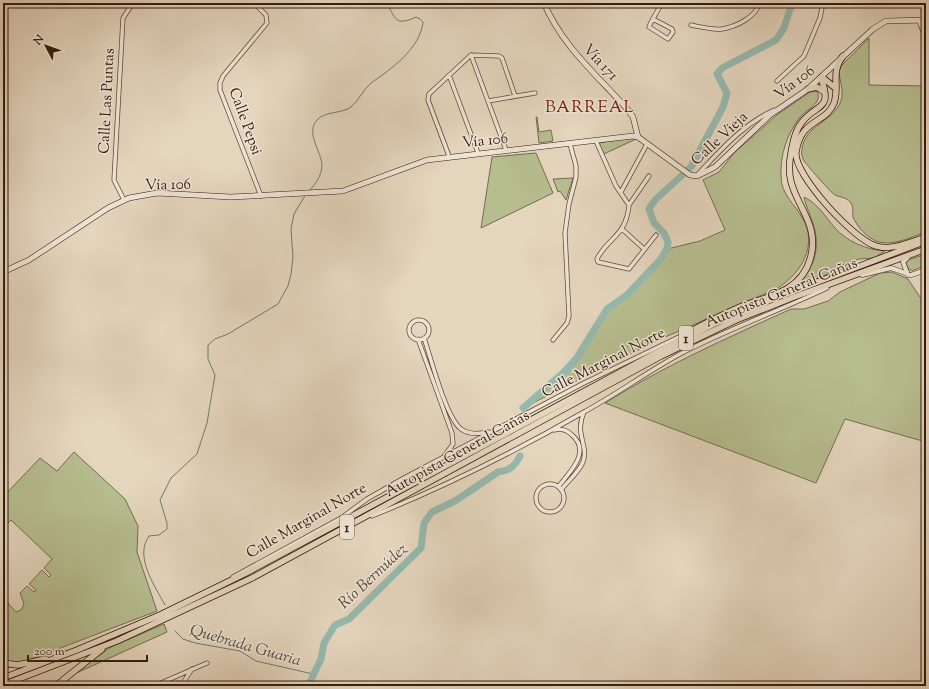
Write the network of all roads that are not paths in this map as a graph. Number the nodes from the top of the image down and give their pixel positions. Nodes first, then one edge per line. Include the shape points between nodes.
1 (133, 3) edge
2 (254, 3) edge
3 (544, 3) edge
4 (658, 3) edge
5 (759, 3) edge
6 (823, 3) edge
7 (653, 19) junction
8 (919, 20) junction
9 (926, 20) edge
10 (691, 24) dead end
11 (926, 39) edge
12 (471, 55) junction
13 (843, 56) junction
14 (449, 75) junction
15 (821, 77) junction
16 (777, 81) dead end
17 (834, 87) junction
18 (808, 88) junction
19 (535, 93) dead end
20 (825, 94) junction
21 (516, 96) junction
22 (488, 101) junction
23 (781, 107) junction
24 (638, 138) junction
25 (596, 140) junction
26 (570, 144) junction
27 (647, 144) junction
28 (506, 150) junction
29 (478, 153) junction
30 (448, 156) junction
31 (649, 176) dead end
32 (695, 177) junction
33 (621, 192) junction
34 (261, 196) junction
35 (124, 200) junction
36 (629, 205) junction
37 (622, 229) junction
38 (656, 234) dead end
39 (926, 237) edge
40 (926, 241) edge
41 (644, 249) junction
42 (924, 249) edge
43 (926, 270) edge
44 (3, 272) edge
45 (908, 275) junction
46 (843, 280) junction
47 (695, 329) junction
48 (424, 338) junction
49 (418, 339) junction
50 (553, 340) dead end
51 (654, 354) junction
52 (584, 412) junction
53 (493, 431) junction
54 (550, 431) junction
55 (443, 458) junction
56 (560, 488) junction
57 (354, 523) junction
58 (207, 592) junction
59 (160, 615) junction
60 (107, 646) junction
61 (3, 663) edge
62 (207, 663) dead end
63 (193, 668) junction
64 (3, 678) edge
65 (63, 680) junction
66 (3, 685) edge
67 (50, 686) edge
68 (60, 686) edge
69 (154, 686) edge
70 (181, 686) edge

1 - 35 street, Calle Las Puntas via 123,18 114,180
2 - 34 street, Calle Pepsi via 266,15 267,23 223,76 220,90
3 - 24 main road, Vía 171 via 563,38 633,117
4 - 7 street via 660,7
5 - 10 street via 749,18 723,29
6 - 16 street via 820,18 804,56
7 - 7 street via 672,29 669,38 649,27
8 - 9 main road, Vía 106
8 - 11 street
8 - 13 main road, Vía 106 via 886,21 873,29
12 - 14 street
12 - 21 street via 502,58
12 - 22 street
13 - 15 main road, Vía 106
13 - 17 highway via 836,69
14 - 29 street
14 - 30 street via 429,94 428,100
15 - 17 highway
15 - 18 main road, Vía 106
15 - 20 highway
17 - 39 highway via 835,98 832,107 808,126 799,140 796,156 802,174 850,230 869,244 888,248
18 - 20 highway via 816,86
18 - 23 main road, Vía 106
19 - 21 street
20 - 47 highway via 822,105 798,127 789,164 791,186 812,235 812,249 807,267 799,279 788,288 726,313
21 - 22 street
22 - 28 street
23 - 32 main road, Vía 106 via 714,167
23 - 32 street, Calle Vieja via 744,128
24 - 25 main road, Vía 106 via 633,136
24 - 27 main road
25 - 26 main road, Vía 106
25 - 33 street
26 - 28 main road, Vía 106
26 - 50 street via 576,177 565,233 568,321
27 - 32 main road
27 - 33 street
28 - 29 main road, Vía 106
29 - 30 main road, Vía 106
30 - 34 main road, Vía 106 via 409,165 343,191
31 - 36 street
33 - 36 street
34 - 35 main road, Vía 106 via 231,197 157,192
35 - 44 main road, Vía 106 via 29,260
36 - 37 street via 627,220
37 - 41 street
37 - 41 street via 598,256 598,262 629,269
38 - 41 street
40 - 51 highway, Autopista General Cañas / 1 via 775,298 716,323
42 - 45 street via 904,261
42 - 46 highway, Autopista General Cañas / 1
43 - 45 street
45 - 46 street via 887,268
46 - 52 street via 679,355
46 - 57 highway, Autopista General Cañas / 1 via 794,296 736,320 661,356
47 - 51 highway
47 - 53 street, Calle Marginal Norte
48 - 49 street
48 - 49 street via 428,330 427,324 416,320 412,323 410,332 412,337
48 - 53 street via 446,404 457,425 470,433
49 - 55 street via 452,433 453,444
51 - 58 highway, Autopista General Cañas / 1
52 - 54 street
52 - 56 street via 580,425 585,451 583,462
53 - 55 street, Calle Marginal Norte
54 - 56 street via 559,429 569,432 576,439 580,452 577,464
54 - 57 street via 472,471
55 - 58 street, Calle Marginal Norte
56 - 56 street via 546,485 539,490 536,499 539,507 550,512 562,506 564,498
57 - 60 highway, Autopista General Cañas / 1 via 252,578
58 - 59 highway, Autopista General Cañas / 1
59 - 61 highway via 50,658 18,665
59 - 64 highway, Autopista General Cañas / 1
60 - 65 highway
60 - 66 highway, Autopista General Cañas / 1
62 - 63 street
63 - 69 street
63 - 70 street
65 - 67 street
65 - 68 street

